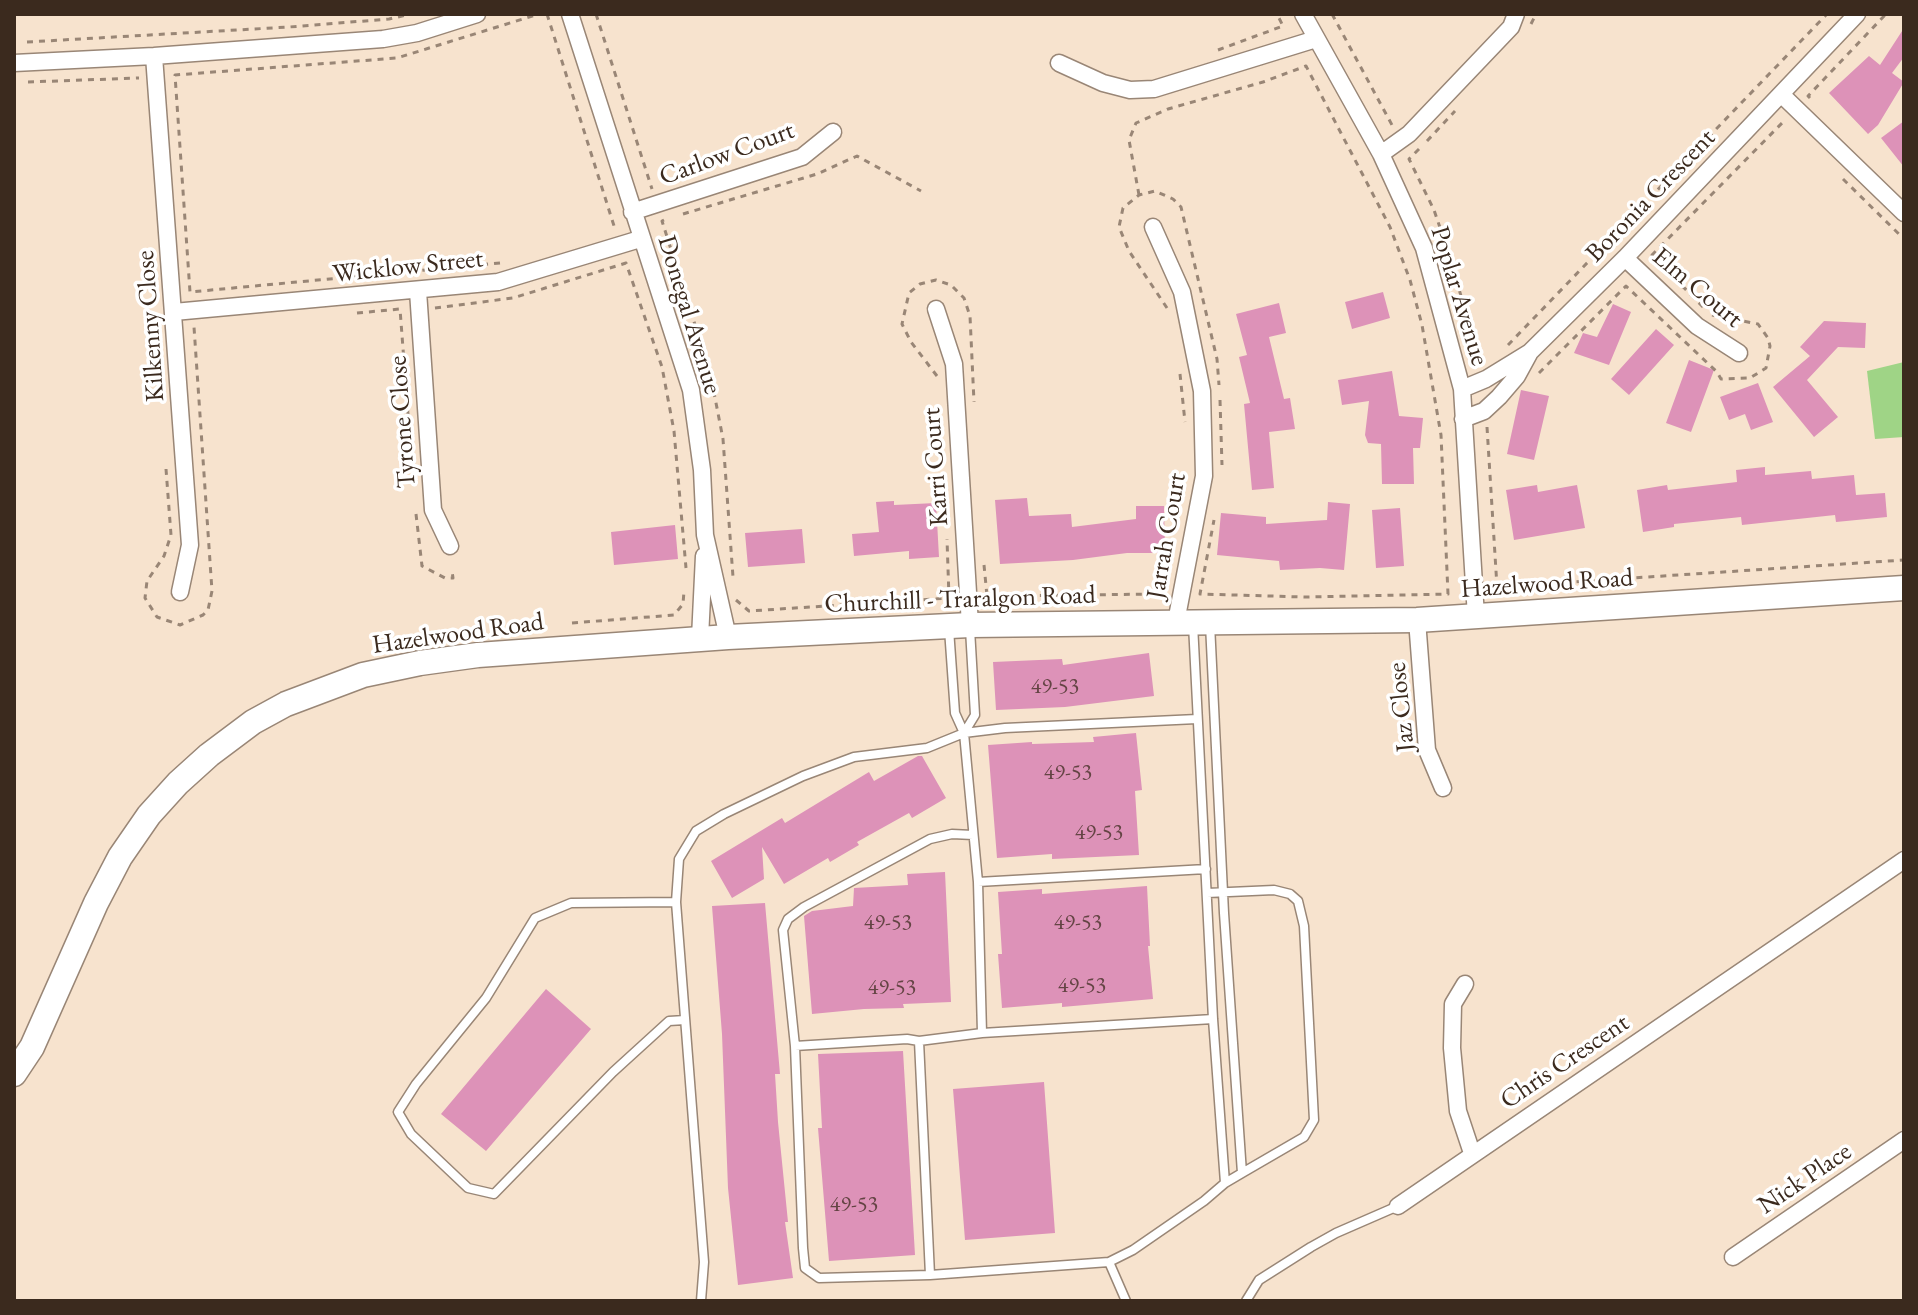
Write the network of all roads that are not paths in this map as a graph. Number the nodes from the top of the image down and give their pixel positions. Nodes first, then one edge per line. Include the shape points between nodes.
1 (477, 14) edge
2 (570, 14) edge
3 (1303, 14) edge
4 (1516, 14) edge
5 (1857, 14) edge
6 (1316, 39) junction
7 (154, 56) junction
8 (14, 63) edge
9 (1059, 63) dead end
10 (1782, 95) junction
11 (833, 132) dead end
12 (1381, 154) junction
13 (632, 212) junction
14 (1904, 213) edge
15 (1153, 227) dead end
16 (640, 239) junction
17 (1625, 258) junction
18 (418, 291) junction
19 (936, 309) dead end
20 (174, 312) junction
21 (1530, 352) junction
22 (1739, 353) dead end
23 (1462, 389) junction
24 (1463, 419) junction
25 (705, 535) junction
26 (450, 546) dead end
27 (1904, 588) edge
28 (180, 592) dead end
29 (1476, 617) junction
30 (1417, 620) junction
31 (1193, 622) junction
32 (960, 626) junction
33 (728, 637) junction
34 (700, 638) junction
35 (1197, 719) junction
36 (964, 733) junction
37 (1443, 788) dead end
38 (973, 835) junction
39 (1222, 858) junction
40 (1904, 860) edge
41 (1206, 864) junction
42 (978, 882) junction
43 (1207, 893) junction
44 (1223, 893) junction
45 (676, 902) junction
46 (1208, 913) junction
47 (1224, 913) junction
48 (1465, 984) dead end
49 (1213, 1019) junction
50 (685, 1020) junction
51 (982, 1033) junction
52 (919, 1041) junction
53 (795, 1046) junction
54 (14, 1074) edge
55 (1904, 1140) edge
56 (1472, 1153) junction
57 (1242, 1173) junction
58 (1225, 1183) junction
59 (1398, 1206) joint
60 (1733, 1257) dead end
61 (1109, 1262) junction
62 (930, 1275) junction
63 (1249, 1299) edge
64 (701, 1301) edge
65 (1126, 1301) edge

1 - 7 street via 383,39
2 - 13 street, Donegal Avenue
3 - 6 street, Poplar Avenue
4 - 12 street via 1511,27 1420,124
5 - 10 street, Boronia Crescent
6 - 9 street via 1154,89 1103,83
6 - 12 street, Poplar Avenue
7 - 8 street
7 - 20 street, Kilkenny Close
10 - 14 street
10 - 17 street, Boronia Crescent
11 - 13 street, Carlow Court via 802,157
12 - 23 street, Poplar Avenue via 1424,248
13 - 16 street, Donegal Avenue
15 - 31 street, Jarrah Court via 1182,292 1202,391 1204,476 1192,528
16 - 18 street, Wicklow Street via 520,277
16 - 25 street, Donegal Avenue via 691,390
17 - 21 street, Boronia Crescent
17 - 22 street, Elm Court via 1697,326
18 - 20 street, Wicklow Street
18 - 26 street, Tyrone Close via 433,510
19 - 32 street, Karri Court via 954,364
20 - 28 street, Kilkenny Close via 190,545
21 - 23 street, Boronia Crescent
21 - 24 street via 1499,397 1484,411
23 - 24 street, Poplar Avenue
24 - 29 street, Poplar Avenue
25 - 33 street, Donegal Avenue
25 - 34 street
27 - 29 main road, Hazelwood Road
29 - 30 main road, Hazelwood Road
30 - 31 main road, Hazelwood Road
30 - 37 street, Jaz Close via 1427,750
31 - 32 main road, Churchill - Traralgon Road
31 - 35 lane
31 - 39 lane
32 - 33 main road, Churchill - Traralgon Road
32 - 36 lane via 955,713
32 - 36 lane via 975,715
33 - 34 main road, Hazelwood Road
34 - 54 main road, Hazelwood Road via 420,663 320,690 253,722 178,783 120,857 32,1047
35 - 36 lane
35 - 41 lane
36 - 38 lane
36 - 45 lane via 927,748 854,757 724,814 696,831 679,859
38 - 42 lane
38 - 53 lane via 930,839 788,919 783,930
39 - 41 lane
39 - 44 lane
40 - 56 street, Chris Crescent
41 - 42 lane
41 - 43 lane
42 - 51 lane
43 - 44 lane
43 - 46 lane
44 - 47 lane
44 - 57 lane via 1290,894 1298,901 1304,926 1314,1120 1304,1137
45 - 50 lane
45 - 50 lane via 571,903 535,918 486,998 398,1112 411,1134 468,1188 494,1194 613,1072 669,1021
46 - 47 lane
46 - 49 lane
47 - 57 lane
48 - 56 street via 1453,1004 1452,1048 1458,1111
49 - 51 lane
49 - 58 lane
50 - 64 lane via 704,1262
51 - 52 lane
52 - 53 lane
52 - 62 lane
53 - 62 lane via 805,1268 819,1278
55 - 60 street, Nick Place
56 - 59 street, Chris Crescent
57 - 58 lane
58 - 61 lane
59 - 63 lane, Chris Crescent via 1311,1247 1259,1280
61 - 62 lane
61 - 65 lane

